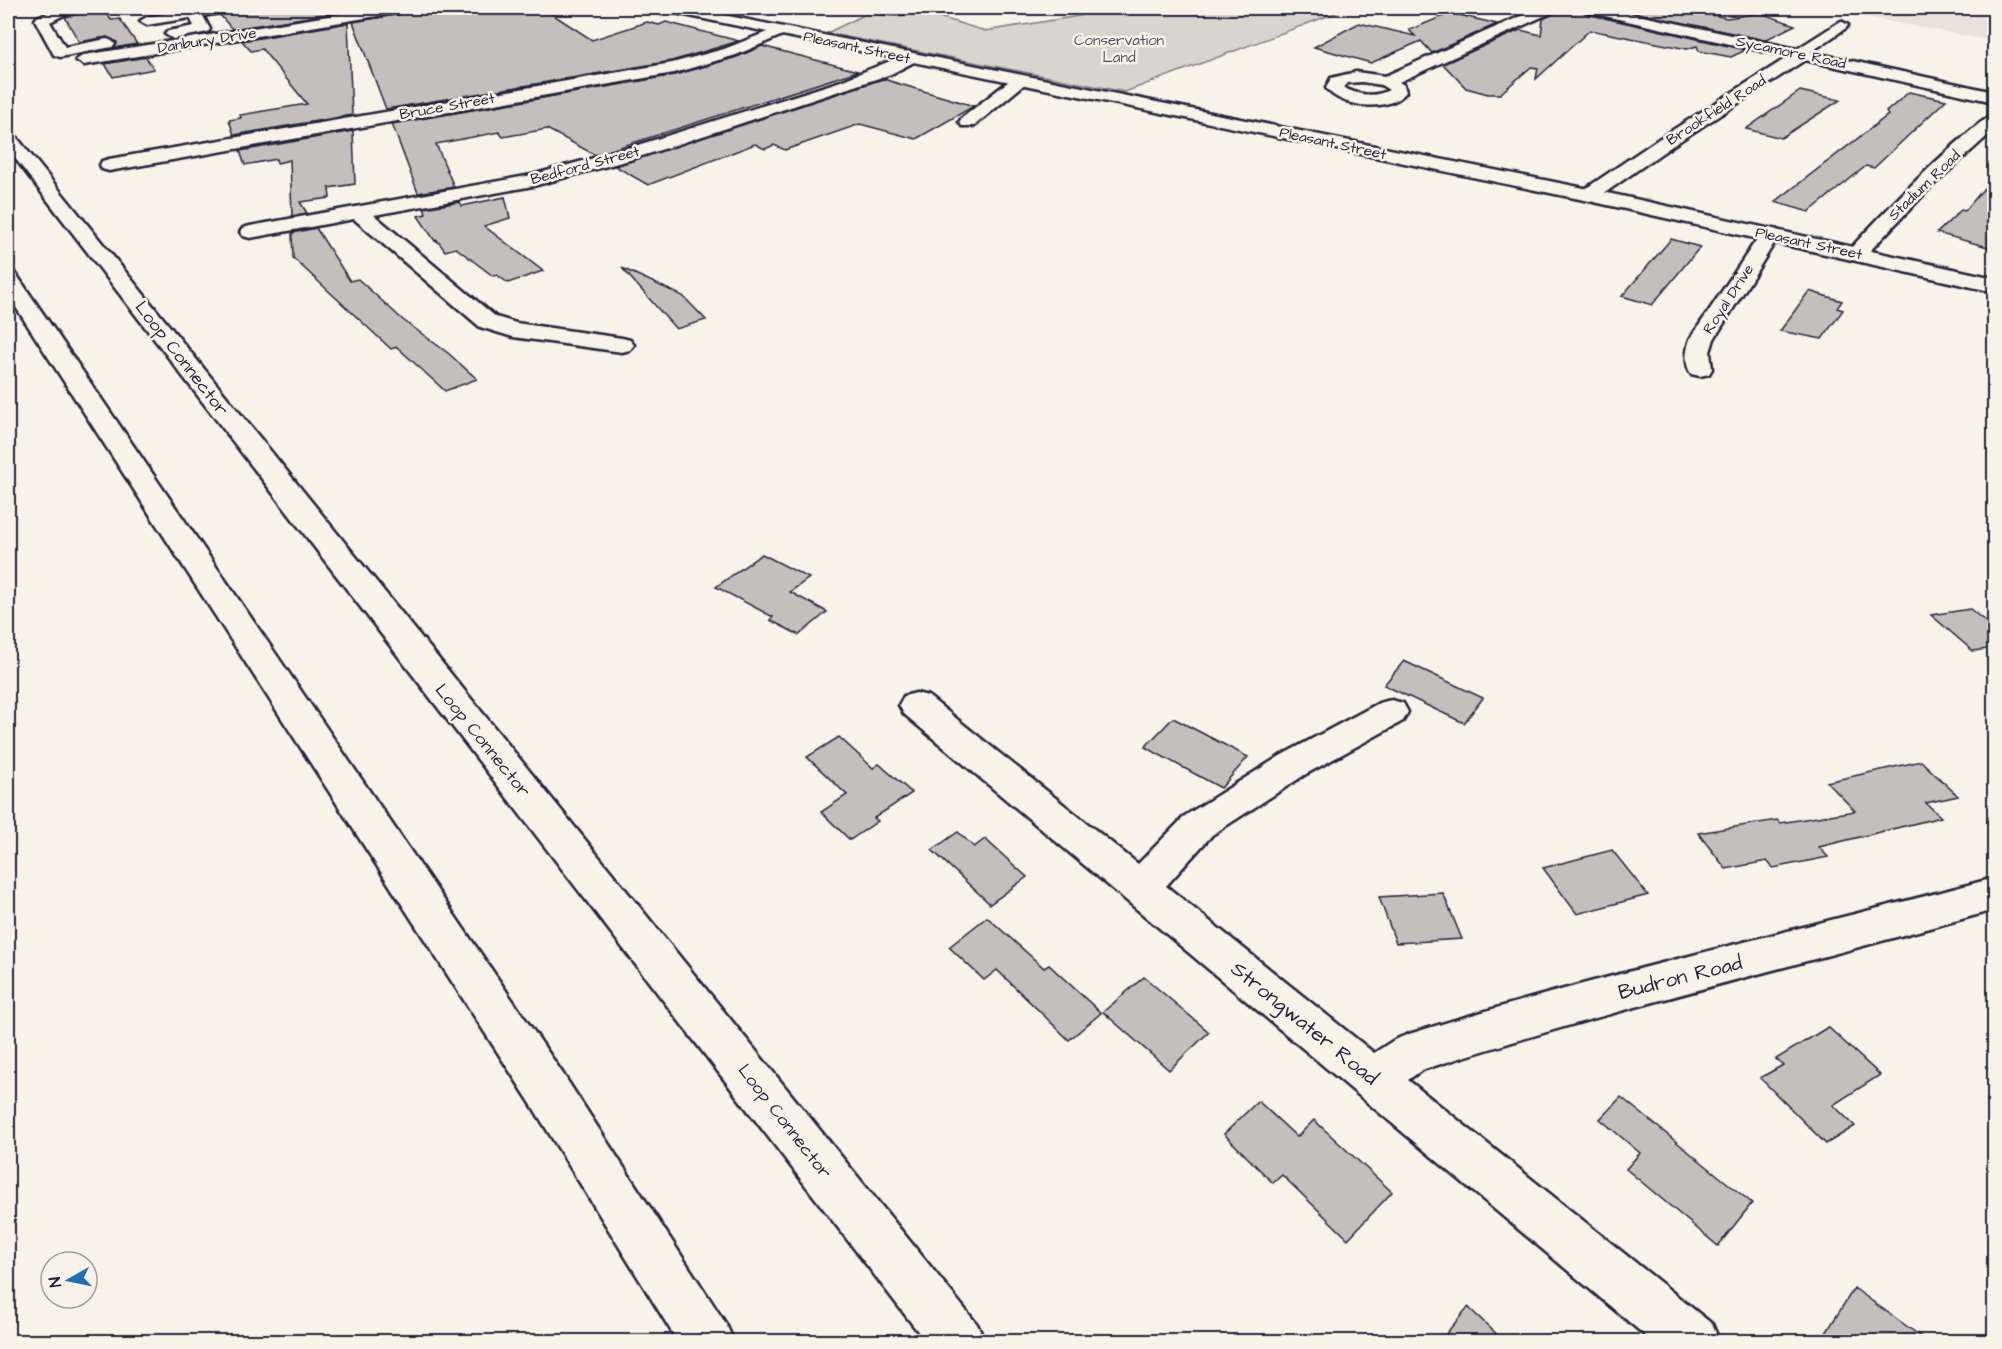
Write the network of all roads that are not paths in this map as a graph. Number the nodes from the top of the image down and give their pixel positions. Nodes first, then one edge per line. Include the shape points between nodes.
1 (71, 8) edge
2 (226, 8) edge
3 (401, 8) edge
4 (670, 8) edge
5 (878, 8) edge
6 (912, 8) edge
7 (1550, 8) edge
8 (1587, 8) edge
9 (87, 9) dead end
10 (194, 13) junction
11 (55, 14) junction
12 (147, 21) dead end
13 (1841, 25) dead end
14 (780, 31) junction
15 (210, 39) junction
16 (223, 55) dead end
17 (1802, 55) junction
18 (910, 58) junction
19 (84, 60) dead end
20 (1020, 80) junction
21 (1387, 81) dead end
22 (1995, 97) edge
23 (1995, 121) edge
24 (968, 122) dead end
25 (8, 138) edge
26 (109, 165) dead end
27 (1589, 195) junction
28 (359, 212) junction
29 (250, 232) dead end
30 (1770, 234) junction
31 (1857, 253) junction
32 (8, 279) edge
33 (1995, 285) edge
34 (622, 345) dead end
35 (1700, 369) dead end
36 (916, 705) dead end
37 (1391, 712) dead end
38 (1140, 888) junction
39 (1995, 894) edge
40 (1373, 1079) junction
41 (708, 1341) edge
42 (959, 1341) edge
43 (1694, 1341) edge

1 - 11 main road
2 - 10 main road
3 - 15 main road, Danbury Drive
4 - 14 main road, Pleasant Street
5 - 6 main road
7 - 21 main road
8 - 17 main road, Sycamore Road
9 - 11 main road
10 - 11 main road via 203,29 60,52 42,20
10 - 12 main road
13 - 17 main road, Brookfield Road
14 - 18 main road, Pleasant Street
14 - 26 main road, Bruce Street via 730,52 675,68
15 - 16 main road
15 - 19 main road, Danbury Drive
17 - 22 main road, Sycamore Road
17 - 27 main road, Brookfield Road
18 - 20 main road, Pleasant Street
18 - 28 main road, Bedford Street via 844,86 626,155 514,185
20 - 24 main road
20 - 27 main road, Pleasant Street
23 - 31 main road, Stadium Road via 1960,149
25 - 42 main road, Loop Connector
27 - 30 main road, Pleasant Street
28 - 29 main road, Bedford Street
28 - 34 main road via 488,322 513,330
30 - 31 main road, Pleasant Street
30 - 35 main road, Royal Drive via 1702,339 1698,352
31 - 33 main road, Pleasant Street
32 - 41 main road via 547,1089
36 - 38 main road, Strongwater Road
37 - 38 main road via 1293,765 1199,825
38 - 40 main road, Strongwater Road
39 - 40 main road, Budron Road via 1595,998 1409,1054
40 - 43 main road, Strongwater Road

